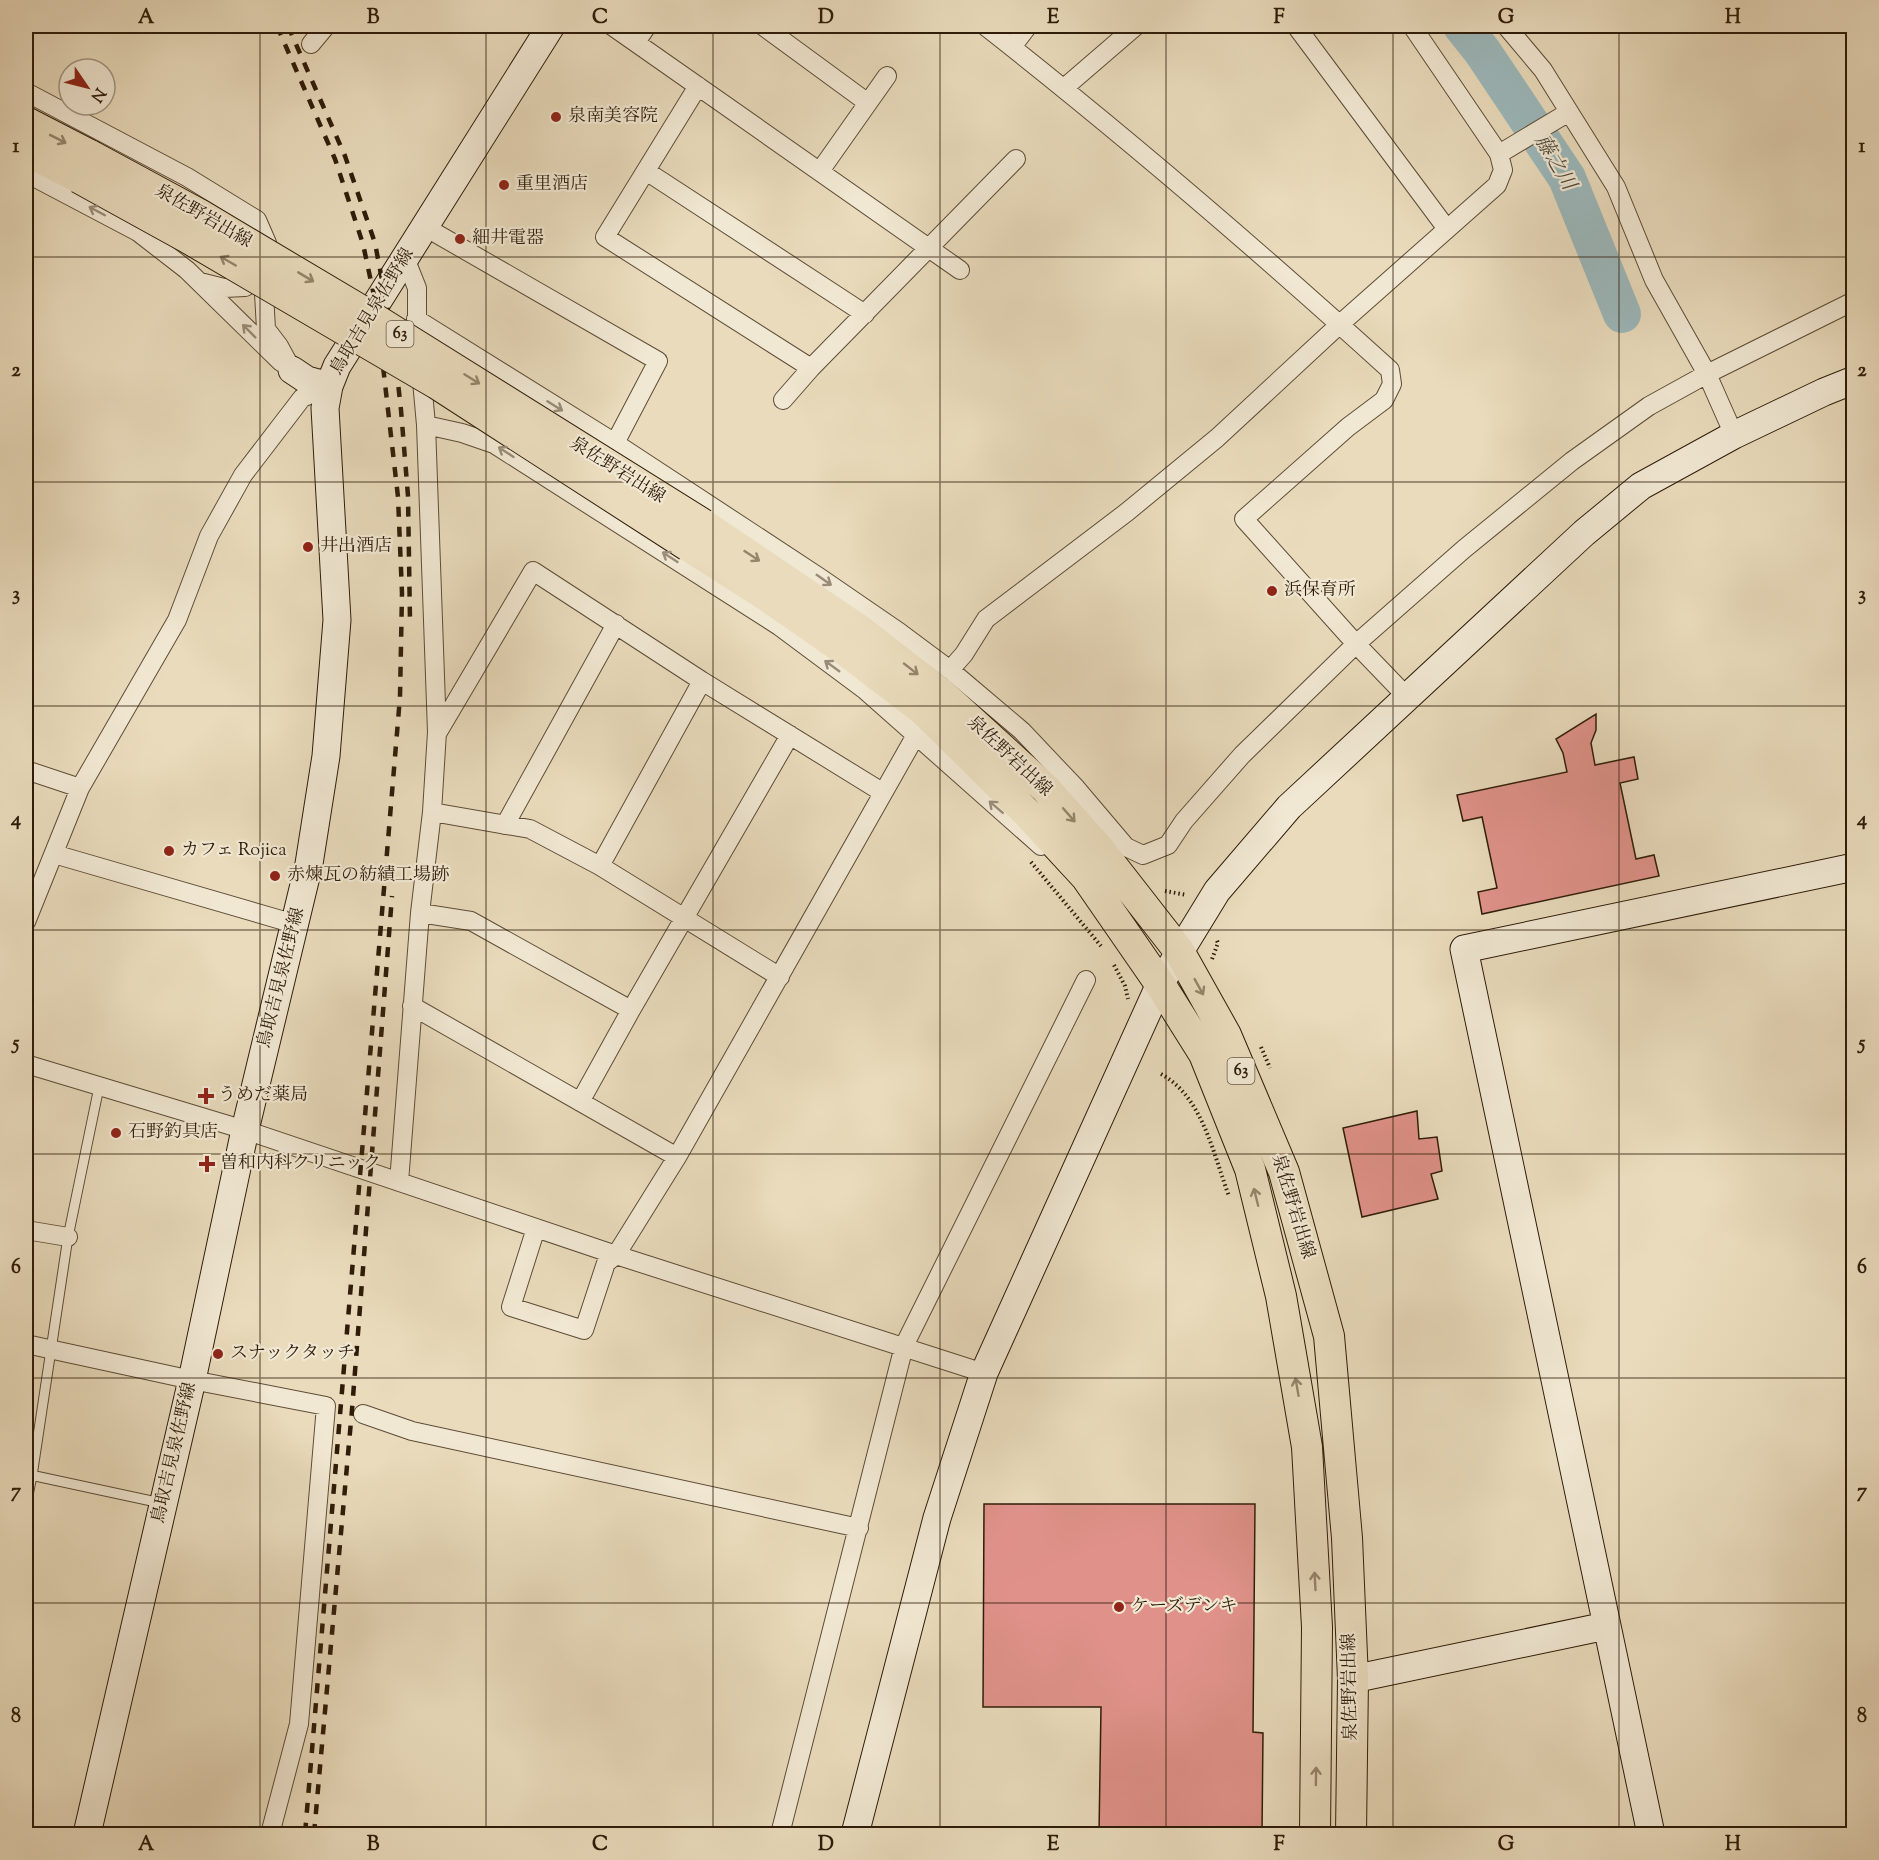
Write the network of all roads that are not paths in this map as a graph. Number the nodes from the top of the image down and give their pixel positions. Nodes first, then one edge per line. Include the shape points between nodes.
1 (326, 26) edge
2 (551, 26) edge
3 (612, 26) edge
4 (647, 26) edge
5 (763, 26) edge
6 (985, 26) edge
7 (1028, 26) edge
8 (1136, 26) edge
9 (1296, 26) edge
10 (1412, 26) edge
11 (1506, 26) edge
12 (636, 42) junction
13 (311, 44) dead end
14 (1012, 47) junction
15 (887, 76) dead end
16 (698, 86) junction
17 (1064, 88) junction
18 (26, 92) edge
19 (868, 103) junction
20 (1565, 114) junction
21 (26, 122) edge
22 (26, 151) edge
23 (1504, 151) junction
24 (152, 159) junction
25 (1016, 159) dead end
26 (85, 167) junction
27 (646, 171) junction
28 (820, 171) junction
29 (26, 173) edge
30 (129, 227) junction
31 (425, 227) junction
32 (1447, 229) junction
33 (930, 248) junction
34 (405, 258) junction
35 (960, 270) dead end
36 (263, 276) junction
37 (200, 282) junction
38 (1854, 301) edge
39 (865, 314) junction
40 (416, 319) junction
41 (1340, 324) junction
42 (811, 368) junction
43 (292, 370) junction
44 (1707, 374) junction
45 (1854, 380) edge
46 (329, 386) junction
47 (783, 400) dead end
48 (426, 425) junction
49 (1734, 435) junction
50 (615, 443) junction
51 (696, 535) junction
52 (616, 624) junction
53 (1356, 644) junction
54 (950, 670) junction
55 (702, 681) junction
56 (1408, 698) junction
57 (437, 732) junction
58 (790, 735) junction
59 (916, 735) junction
60 (26, 770) edge
61 (80, 788) junction
62 (882, 792) junction
63 (432, 812) junction
64 (505, 825) junction
65 (54, 854) junction
66 (600, 866) junction
67 (1854, 867) edge
68 (1103, 901) junction
69 (420, 913) junction
70 (685, 919) junction
71 (26, 922) edge
72 (295, 924) junction
73 (1179, 951) junction
74 (780, 977) junction
75 (1086, 980) dead end
76 (1160, 984) junction
77 (412, 1006) junction
78 (631, 1010) junction
79 (26, 1065) edge
80 (99, 1088) junction
81 (580, 1102) junction
82 (245, 1130) junction
83 (676, 1157) junction
84 (399, 1182) junction
85 (536, 1228) junction
86 (26, 1230) edge
87 (68, 1237) junction
88 (616, 1255) junction
89 (26, 1344) edge
90 (904, 1346) junction
91 (51, 1349) junction
92 (984, 1373) junction
93 (192, 1380) junction
94 (363, 1414) dead end
95 (29, 1475) edge
96 (164, 1503) junction
97 (26, 1505) edge
98 (859, 1528) junction
99 (1606, 1626) junction
100 (1353, 1679) junction
101 (87, 1834) edge
102 (270, 1834) edge
103 (780, 1834) edge
104 (855, 1834) edge
105 (1315, 1834) edge
106 (1351, 1834) edge
107 (1651, 1834) edge

1 - 13 street
2 - 31 street, 鳥取吉見泉佐野線
3 - 12 street
4 - 12 street
5 - 19 street
6 - 14 street
7 - 14 street
8 - 17 street
9 - 32 street
10 - 23 street
11 - 20 street via 1543,70
12 - 16 street
14 - 17 street
15 - 19 street
16 - 27 street
16 - 28 street
17 - 41 street
18 - 24 street
19 - 28 street
20 - 23 street
20 - 44 street via 1616,187 1654,280
21 -> 26 main road, 泉佐野岩出線 / 63
22 - 26 main road, 泉佐野岩出線 / 63
23 - 32 street via 1497,185
24 - 30 street via 142,166 126,200
24 - 36 street via 257,220 267,243
25 - 33 street
26 - 51 main road, 泉佐野岩出線 / 63, bridge via 186,237
27 - 39 street
27 - 42 street via 604,237
28 - 33 street
30 -> 29 street
30 - 37 street
31 - 34 street, 鳥取吉見泉佐野線
31 - 50 street via 658,361
32 - 41 street
33 - 35 street
33 - 39 street
34 - 40 street via 417,288
34 - 46 street, 鳥取吉見泉佐野線 via 337,366
36 - 37 street via 245,287 224,288
36 - 43 street via 266,329
43 -> 37 street
38 - 44 street
39 - 42 street
40 - 48 street
40 -> 50 street
41 - 53 street via 1390,370 1392,384 1384,400 1244,519
41 - 54 street via 1217,438 986,619
42 - 47 street
43 - 46 street via 307,380
44 - 49 street
44 - 53 street via 1649,406 1572,461
45 - 49 street
46 - 61 street via 302,398 243,475 209,536 177,620
46 - 72 street, 鳥取吉見泉佐野線 via 325,408 337,620 326,756
48 - 57 street
59 -> 48 street via 865,690 778,626 494,444
49 - 56 street via 1641,486 1584,533
50 -> 54 street via 819,577
51 - 68 main road, 泉佐野岩出線 / 63 via 924,711 1027,813
51 -> 73 main road, 泉佐野岩出線 / 63 via 860,630 941,693 1046,789 1101,851
52 - 55 street
52 - 57 street via 533,571
52 - 64 street
53 - 54 street via 1242,755 1168,844 1143,855 1126,847 1022,731
53 - 56 street
55 - 58 street
55 - 66 street
56 - 73 street via 1289,807 1217,891
57 - 63 street
58 - 62 street
58 - 70 street
59 - 62 street
68 -> 59 street
60 - 61 street
61 - 65 street
62 - 74 street
63 - 64 street
63 - 69 street
64 - 66 street via 530,829
65 - 71 street
65 - 72 street
66 - 70 street
67 - 99 street via 1464,949
68 - 76 main road, 泉佐野岩出線 / 63
69 - 77 street
69 - 78 street via 471,921
70 - 74 street
70 - 78 street
72 - 82 street, 鳥取吉見泉佐野線
73 - 76 street
73 -> 100 main road, 泉佐野岩出線 / 63 via 1226,1035 1284,1172 1329,1336 1347,1538
74 - 83 street
75 - 90 street
76 - 92 street
105 -> 76 main road, 泉佐野岩出線 / 63 via 1317,1627 1307,1447 1281,1296 1245,1158 1204,1054
77 - 81 street
77 - 84 street
78 - 81 street
79 - 80 street
80 - 82 street
80 - 87 lane
81 - 83 street
82 - 84 street
82 - 93 street, 鳥取吉見泉佐野線
83 - 88 street
84 - 85 street
85 - 88 street
85 - 88 street via 511,1307 584,1330 606,1263
86 - 87 street
87 - 91 lane
88 - 90 street
89 - 91 street
90 - 92 street
90 - 98 street
91 - 93 street
91 - 95 lane
92 - 104 street via 936,1518
93 - 96 street, 鳥取吉見泉佐野線
93 - 102 street via 326,1406 299,1724
94 - 98 street via 412,1431
95 - 96 lane
95 - 97 lane
96 - 101 street, 鳥取吉見泉佐野線
98 - 103 street
99 - 100 street
99 - 107 street
100 - 106 main road, 泉佐野岩出線 / 63

